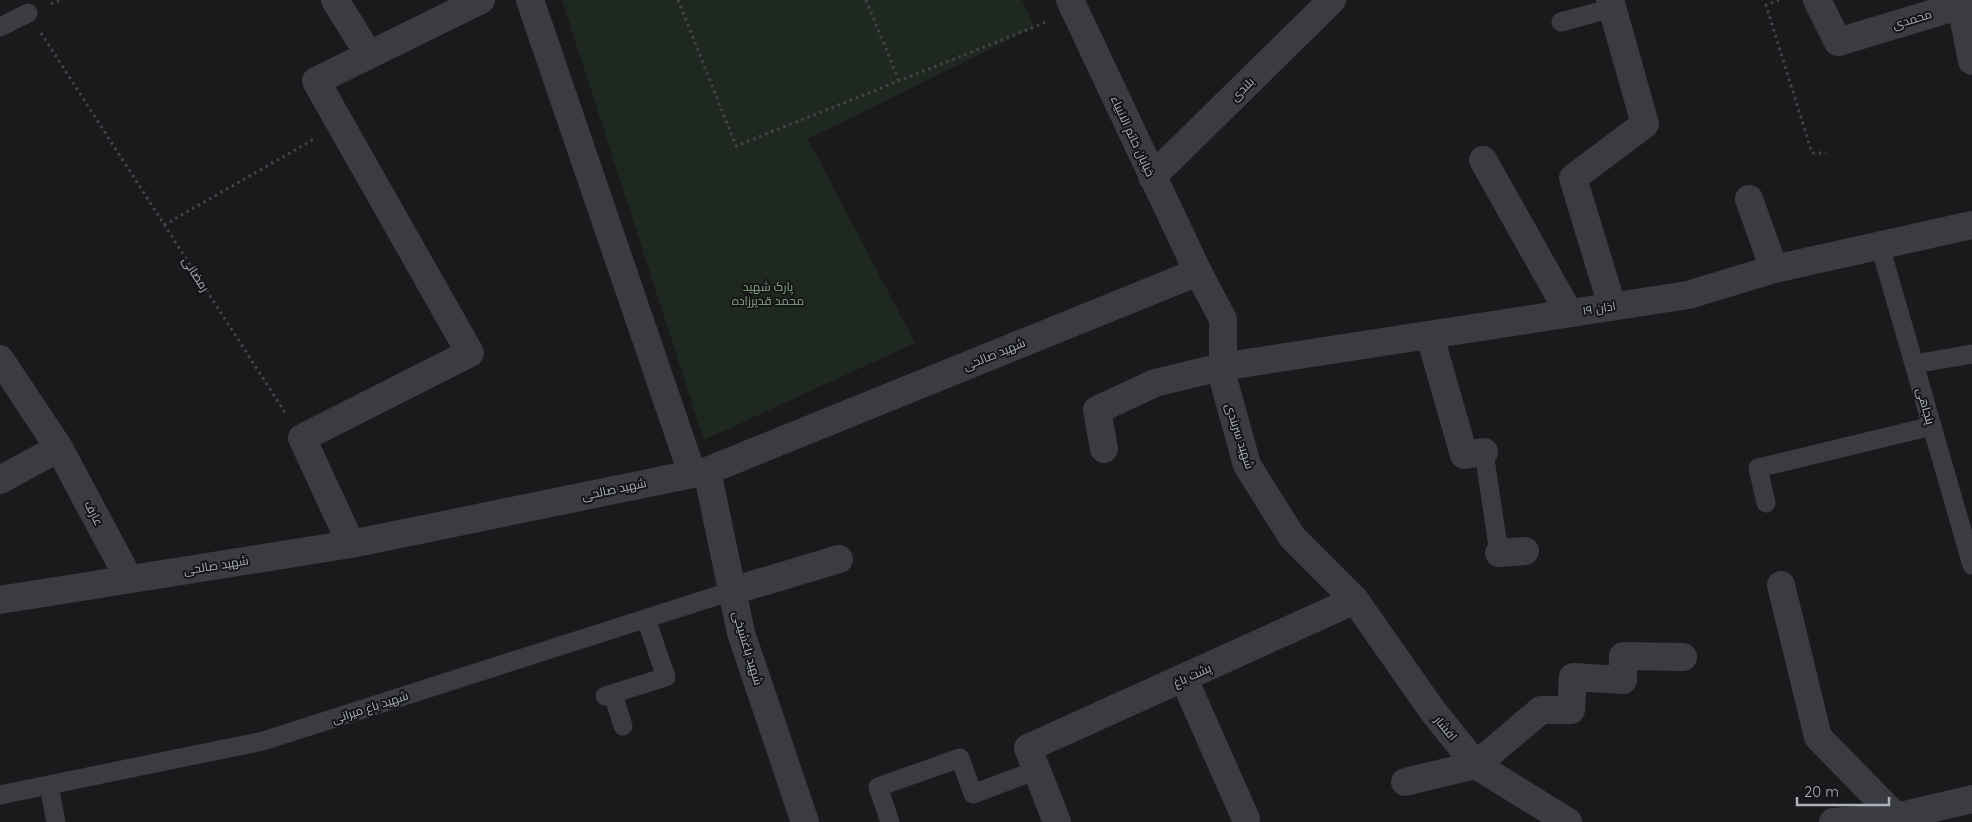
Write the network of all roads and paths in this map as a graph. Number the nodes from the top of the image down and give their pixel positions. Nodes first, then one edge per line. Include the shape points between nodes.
1 (336, 0) edge
2 (481, 0) edge
3 (530, 0) edge
4 (678, 0) edge
5 (866, 0) edge
6 (1332, 0) edge
7 (1779, 0) edge
8 (1817, 0) edge
9 (1611, 4) edge
10 (1072, 5) edge
11 (28, 13) joint
12 (1561, 22) dead end
13 (0, 27) edge
14 (369, 55) junction
15 (1972, 61) edge
16 (899, 81) junction
17 (340, 124) junction
18 (1826, 153) dead end
19 (1483, 160) dead end
20 (1152, 177) junction
21 (1749, 199) dead end
22 (164, 225) junction
23 (1972, 225) edge
24 (1880, 246) junction
25 (1774, 269) junction
26 (1198, 272) junction
27 (1612, 306) junction
28 (1569, 313) junction
29 (1430, 336) junction
30 (1972, 354) edge
31 (0, 359) edge
32 (1914, 364) junction
33 (1221, 367) junction
34 (1932, 426) junction
35 (302, 438) junction
36 (59, 448) junction
37 (1104, 449) dead end
38 (1484, 452) joint
39 (699, 472) junction
40 (0, 480) edge
41 (1766, 503) dead end
42 (1966, 525) edge
43 (351, 544) junction
44 (1512, 552) dead end
45 (839, 559) dead end
46 (1972, 565) edge
47 (129, 579) junction
48 (1782, 585) dead end
49 (732, 591) junction
50 (0, 600) edge
51 (1355, 600) junction
52 (646, 620) junction
53 (1683, 658) dead end
54 (1184, 679) junction
55 (623, 726) dead end
56 (1032, 759) junction
57 (1476, 765) junction
58 (1405, 782) dead end
59 (48, 786) junction
60 (0, 796) edge
61 (1972, 798) edge
62 (1896, 816) junction
63 (1246, 819) dead end
64 (56, 822) edge
65 (805, 822) edge
66 (890, 822) edge
67 (1057, 822) edge
68 (1568, 822) edge
69 (1833, 822) edge

1 - 14 street
2 - 14 street
3 - 39 street, شهید باغشیخی
4 - 16 path via 736,146
5 - 16 path
6 - 20 street, بلندی
7 - 18 path via 1766,5 1812,153
8 - 15 street, محمدی via 1838,42 1962,5
9 - 12 lane
9 - 27 street via 1645,124 1574,178
10 - 16 path
10 - 20 street, خیابان خاتم الانبیاء
11 - 13 lane
11 - 22 path, رمضانی
14 - 17 street via 316,82
17 - 22 path
17 - 35 street via 470,353
19 - 28 street
20 - 26 street, خیابان خاتم الانبیاء
21 - 25 street
22 - 35 path, رمضانی
23 - 24 street, اذان ۱۹
24 - 25 street, اذان ۱۹
24 - 32 lane, پنجاهی
25 - 27 street, اذان ۱۹ via 1688,295
26 - 33 street, شهید سربندی via 1223,319
26 - 39 street, شهید صالحی
27 - 28 street, اذان ۱۹
28 - 29 street, اذان ۱۹
29 - 33 street, اذان ۱۹
29 - 38 street via 1464,455
30 - 32 lane
31 - 36 street, عارف
32 - 34 lane, پنجاهی
33 - 37 street, اذان ۱۹ via 1155,383 1097,410
33 - 51 street, شهید سربندی via 1233,422 1247,465 1292,538
34 - 41 lane via 1758,468
34 - 42 lane, پنجاهی
35 - 43 street
36 - 40 street
36 - 47 street, عارف
38 - 44 lane
39 - 43 street, شهید صالحی
39 - 49 street, شهید باغشیخی
42 - 46 lane, پنجاهی
43 - 47 street, شهید صالحی
45 - 49 street
47 - 50 street, شهید صالحی
48 - 62 street via 1818,737
49 - 52 lane, شهید باغ میرانی
49 - 65 street, شهید باغشیخی via 741,633
51 - 54 street, پشت باغ
51 - 57 street, افشار via 1432,710
52 - 55 lane via 666,677 609,695
52 - 59 lane, شهید باغ میرانی via 263,741
53 - 57 street via 1623,656 1623,680 1573,677 1571,710 1541,710
54 - 56 street, پشت باغ
54 - 63 street
56 - 66 lane via 973,794 960,758 878,787
56 - 67 street
57 - 58 street
57 - 68 street, افشار
59 - 60 lane, شهید باغ میرانی
59 - 64 lane
61 - 62 street
62 - 69 street

